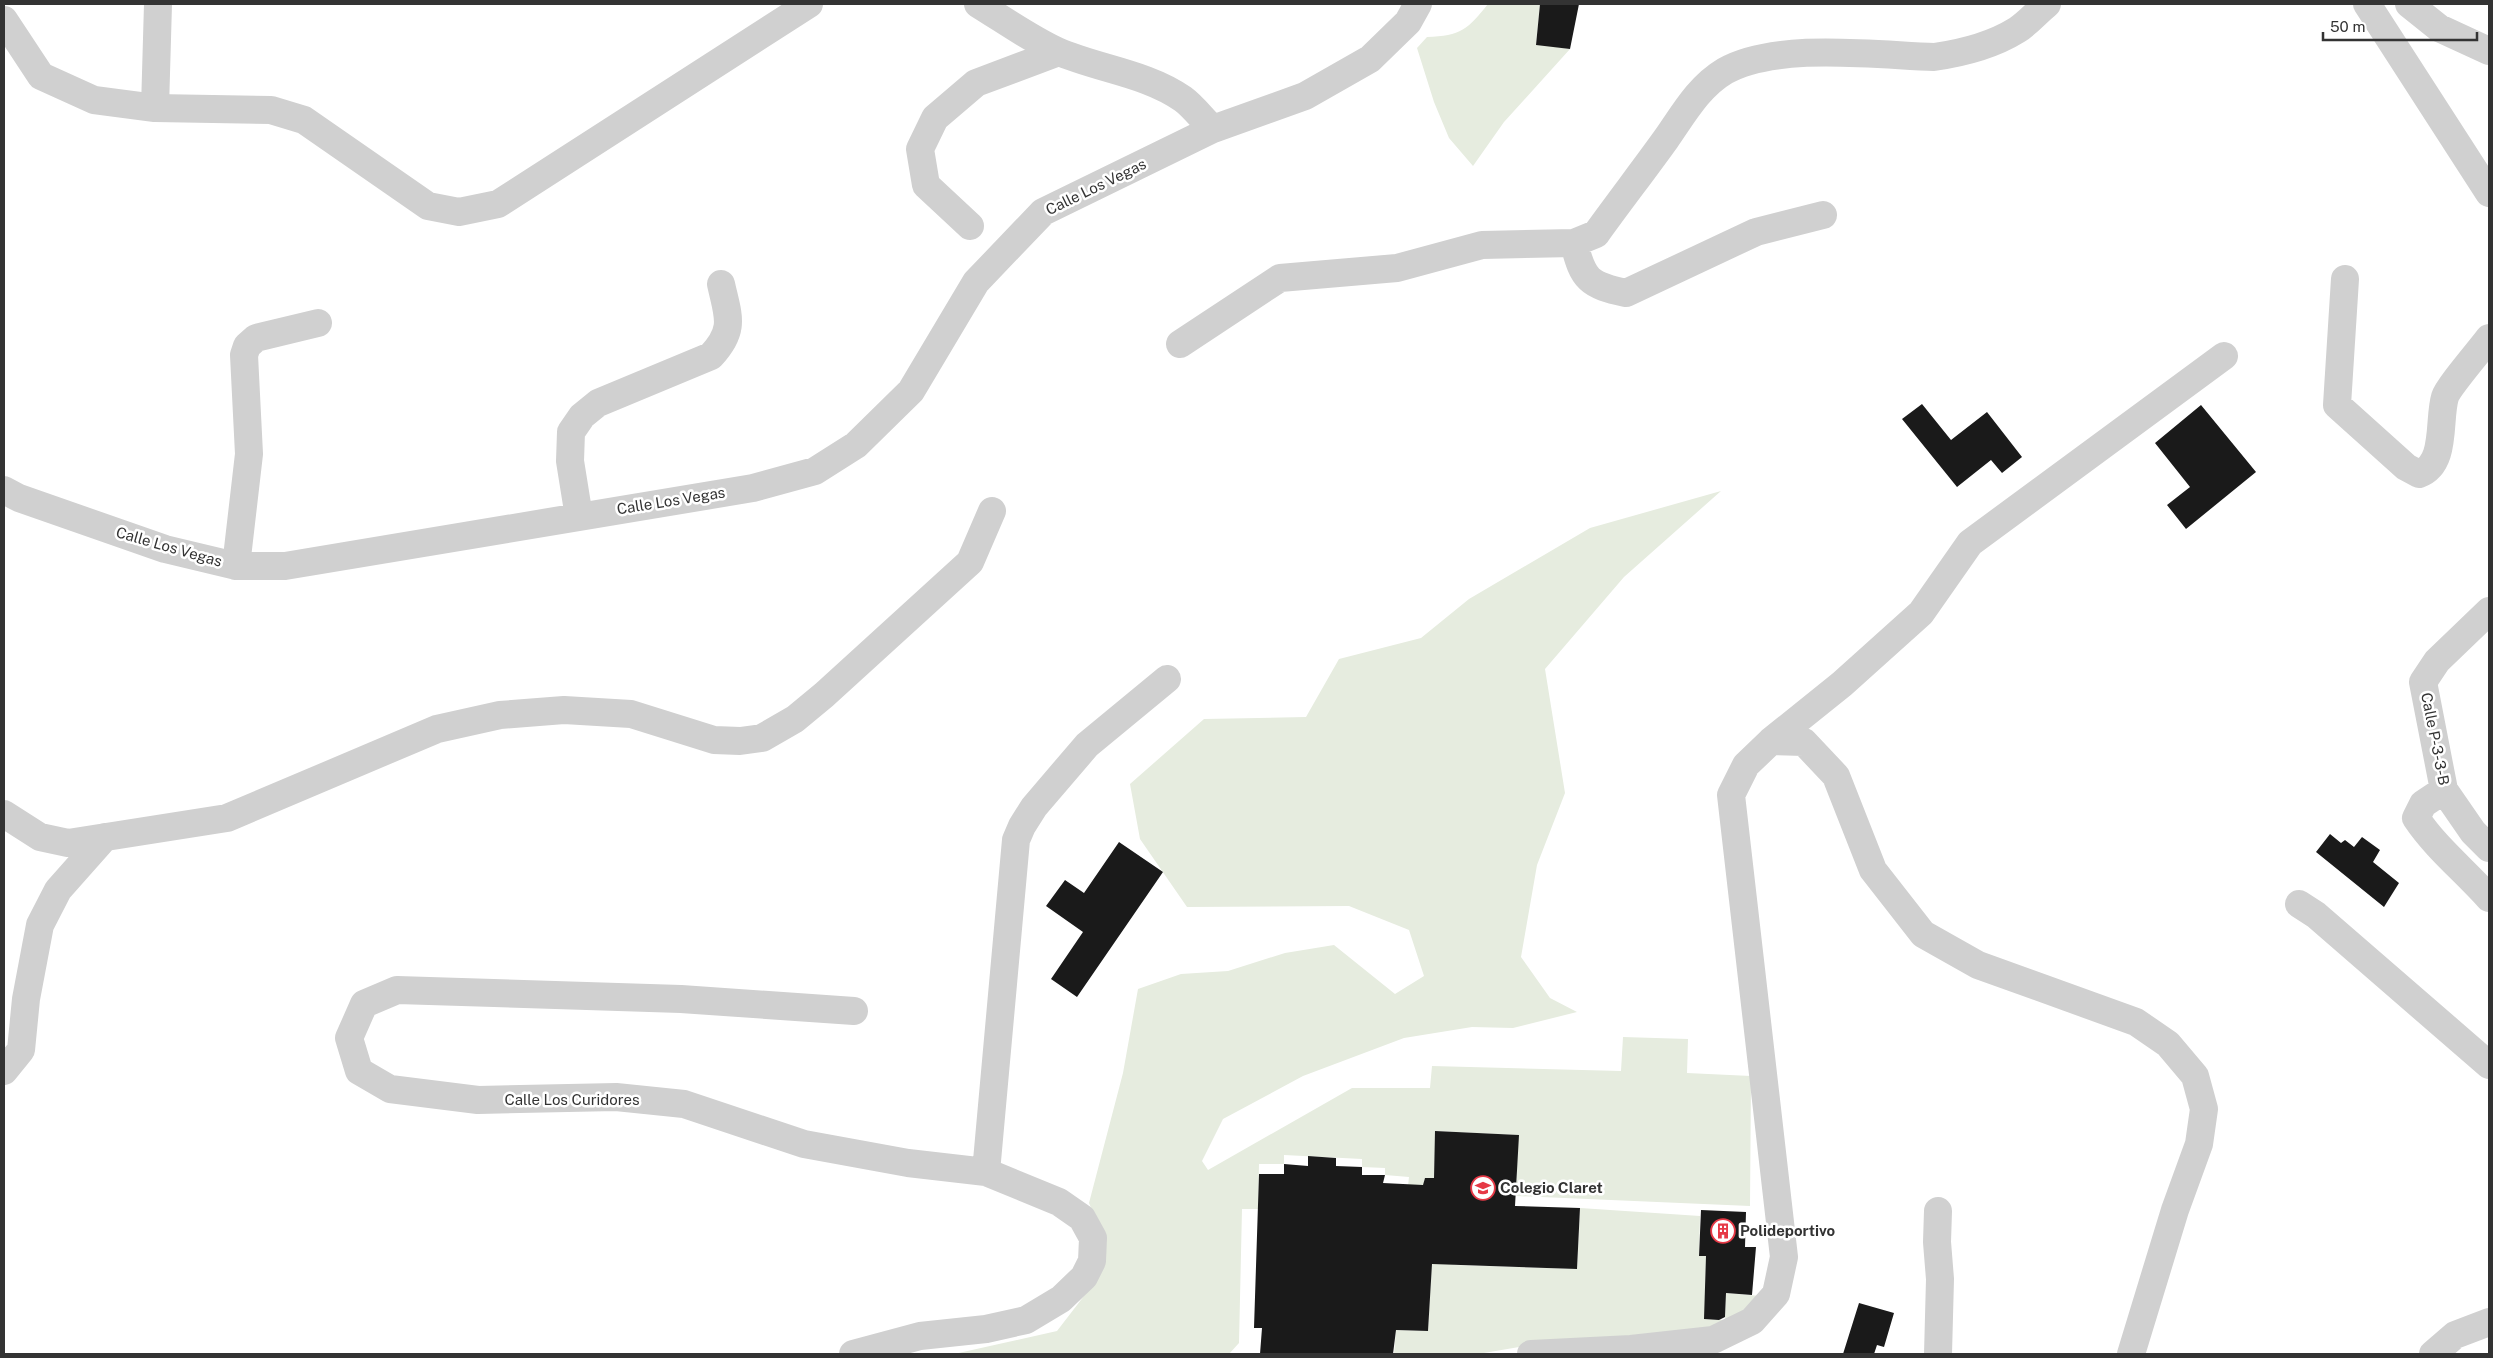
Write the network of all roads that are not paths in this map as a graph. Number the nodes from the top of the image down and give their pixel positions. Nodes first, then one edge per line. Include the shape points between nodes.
1 (158, 4) edge
2 (809, 4) edge
3 (978, 4) edge
4 (1418, 4) edge
5 (2047, 4) edge
6 (2367, 4) edge
7 (2409, 4) edge
8 (4, 20) edge
9 (2489, 51) edge
10 (1059, 52) junction
11 (155, 108) junction
12 (1213, 130) junction
13 (2489, 192) edge
14 (1823, 215) dead end
15 (970, 226) dead end
16 (1574, 243) junction
17 (2345, 279) dead end
18 (720, 284) dead end
19 (318, 323) dead end
20 (2489, 338) edge
21 (1180, 344) dead end
22 (2224, 356) dead end
23 (4, 490) edge
24 (992, 511) dead end
25 (579, 517) junction
26 (236, 566) junction
27 (2489, 611) edge
28 (1167, 679) dead end
29 (1771, 741) junction
30 (2444, 790) junction
31 (4, 814) edge
32 (105, 837) junction
33 (2489, 848) edge
34 (2489, 898) edge
35 (2299, 904) dead end
36 (854, 1012) dead end
37 (2489, 1064) edge
38 (4, 1071) edge
39 (986, 1172) junction
40 (1938, 1210) dead end
41 (2489, 1322) edge
42 (853, 1354) edge
43 (1531, 1354) edge
44 (1938, 1354) edge
45 (2131, 1354) edge
46 (2433, 1354) edge

1 - 11 street
2 - 11 street via 498,204 459,212 428,206 304,120 271,110
3 - 10 street
4 - 12 street, Calle Los Vegas via 1408,22 1370,59 1305,96
5 - 16 street via 2017,30 1952,54 1934,57 1809,53 1764,58 1726,71 1701,89 1596,234
6 - 13 street
7 - 9 street via 2439,28
8 - 11 street via 41,76 94,100
10 - 12 street via 1167,90 1184,100
10 - 15 street via 976,83 934,118 920,149 926,185
12 - 25 street, Calle Los Vegas via 1042,212 976,282 912,391 856,445 815,471 753,488
14 - 16 street via 1756,232 1626,293 1591,282 1580,266
16 - 21 street via 1482,245 1397,268 1280,278
17 - 20 street via 2337,405 2406,467 2419,474 2435,460 2445,395
18 - 25 street via 729,322 723,343 711,356 598,403 582,416 571,432 570,461
19 - 26 street via 256,338 247,346 244,355 249,454
22 - 29 street via 1970,542 1921,613 1842,684
23 - 26 street, Calle Los Vegas via 165,549
24 - 32 street via 970,562 824,695 795,719 762,738 714,740 632,714 564,710 500,715 437,729 227,818
25 - 26 street, Calle Los Vegas via 285,566
27 - 30 street, Calle P-3-3-B via 2437,661 2423,682
28 - 39 street via 1087,745 1034,807 1016,840
29 - 43 street via 1746,765 1731,795 1784,1257 1776,1294 1752,1321 1714,1340
29 - 45 street via 1804,742 1836,776 1873,870 1922,934 1978,965 2136,1022 2168,1044 2195,1076 2204,1109 2199,1144 2175,1210
30 - 33 street, Calle P-3-3-B via 2473,832
30 - 34 street via 2423,804 2416,818 2430,838
31 - 32 street via 40,838 68,843
32 - 38 street via 58,890 40,925 26,999 21,1050
35 - 37 street via 2316,915
36 - 39 street, Calle Los Curidores via 681,999 397,990 364,1004 349,1038 359,1071 390,1089 478,1100 616,1097 684,1104 804,1144 908,1163
39 - 42 street, Calle Los Curidores via 1060,1202 1082,1218 1092,1238 1092,1260 1084,1277 1061,1299 1026,1320 986,1329 920,1336
40 - 44 street
41 - 46 street via 2455,1335

